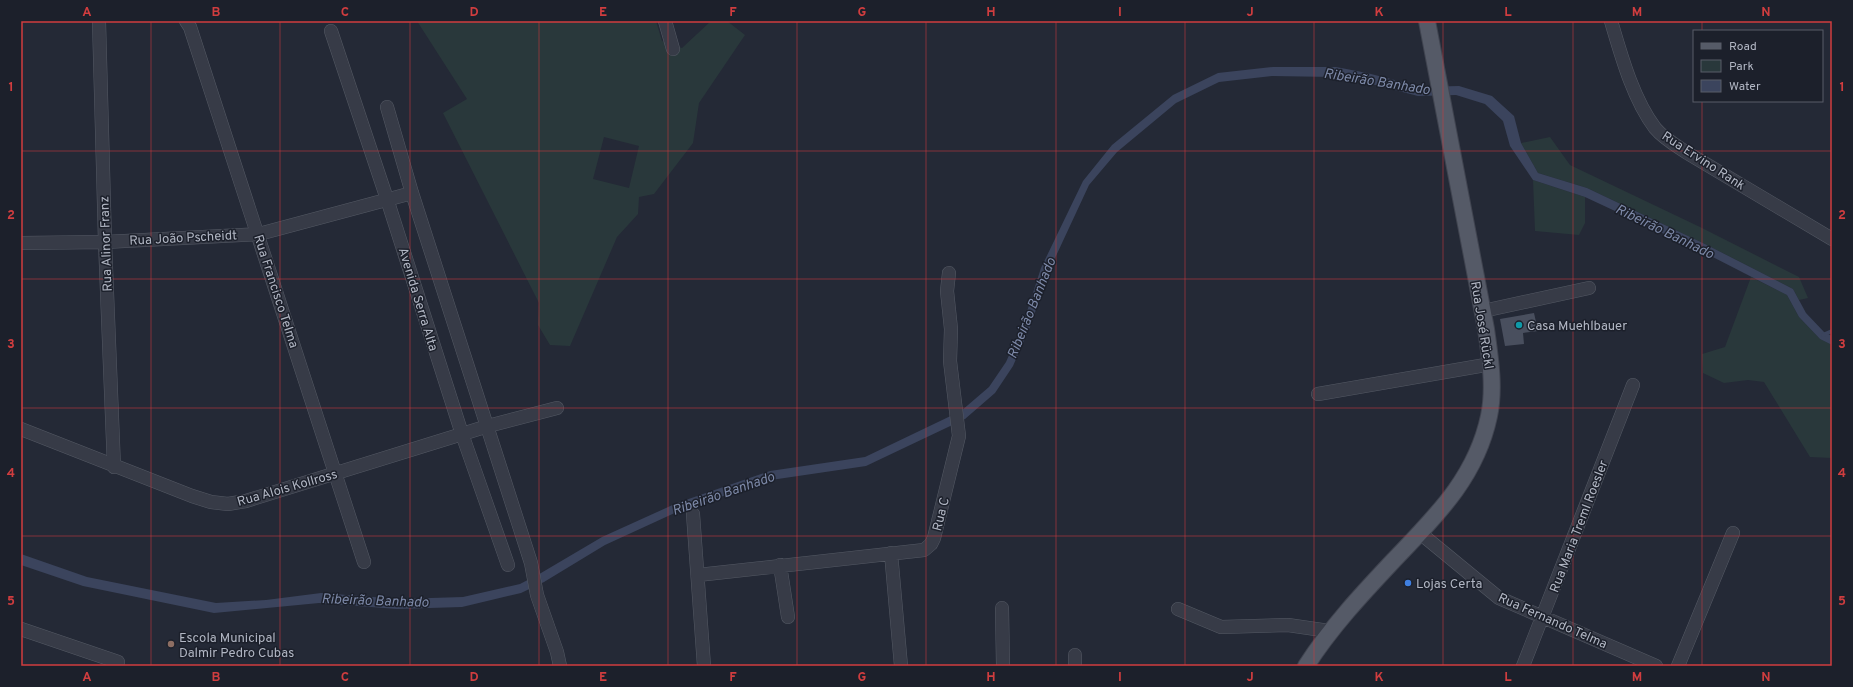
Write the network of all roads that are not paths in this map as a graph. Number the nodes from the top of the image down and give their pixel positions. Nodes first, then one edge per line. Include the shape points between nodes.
1 (99, 21) edge
2 (186, 21) edge
3 (665, 21) edge
4 (1427, 21) edge
5 (1611, 21) edge
6 (332, 31) dead end
7 (673, 49) dead end
8 (387, 107) dead end
9 (412, 193) junction
10 (388, 199) junction
11 (259, 234) junction
12 (1832, 239) edge
13 (105, 242) junction
14 (21, 243) edge
15 (949, 273) dead end
16 (1589, 288) dead end
17 (1483, 311) junction
18 (1491, 364) junction
19 (1633, 385) dead end
20 (1318, 394) dead end
21 (557, 408) dead end
22 (488, 426) junction
23 (21, 429) edge
24 (462, 434) junction
25 (114, 467) junction
26 (336, 474) junction
27 (693, 514) dead end
28 (1420, 533) junction
29 (1733, 533) dead end
30 (891, 553) junction
31 (364, 562) dead end
32 (508, 565) dead end
33 (780, 565) junction
34 (698, 575) junction
35 (1002, 608) dead end
36 (1178, 609) dead end
37 (788, 617) dead end
38 (1543, 617) junction
39 (21, 629) edge
40 (1329, 631) junction
41 (118, 662) dead end
42 (560, 666) edge
43 (704, 666) edge
44 (901, 666) edge
45 (1003, 666) edge
46 (1306, 666) edge
47 (1523, 666) edge
48 (1656, 666) edge
49 (1678, 666) edge

1 - 13 street, Rua Alinor Franz
2 - 11 street, Rua Francisco Telma via 193,34
3 - 7 street
4 - 17 main road, Rua José Rückl
5 - 12 street, Rua Ervino Rank via 1638,97 1656,129 1689,154
6 - 10 street, Avenida Serra Alta
8 - 9 street, Avenida Serra Alta
9 - 10 street, Rua João Pscheidt
9 - 22 street, Avenida Serra Alta
10 - 11 street, Rua João Pscheidt
10 - 24 street, Avenida Serra Alta
11 - 13 street, Rua João Pscheidt
11 - 26 street, Rua Francisco Telma
13 - 14 street, Rua João Pscheidt
13 - 25 street, Rua Alinor Franz
15 - 30 street, Rua C via 947,291 951,324 950,360 959,426 957,443 931,544 924,550
16 - 17 street
17 - 18 main road, Rua José Rückl
18 - 20 street
18 - 28 main road, Rua José Rückl via 1489,415 1477,457 1454,494
19 - 38 street, Rua Maria Treml Roesler
21 - 22 street, Rua Alois Kollross
22 - 24 street, Rua Alois Kollross
22 - 42 street, Avenida Serra Alta
23 - 25 street, Rua Alois Kollross
24 - 26 street, Rua Alois Kollross
24 - 32 street, Avenida Serra Alta
25 - 26 street, Rua Alois Kollross via 192,496 228,504
26 - 31 street, Rua Francisco Telma
27 - 34 street
28 - 38 street, Rua Fernando Telma via 1499,598
28 - 40 main road, Rua José Rückl
29 - 49 street
30 - 33 street, Rua C
30 - 44 street
33 - 34 street, Rua C
33 - 37 street
34 - 43 street
35 - 45 street
36 - 40 street via 1221,627 1288,625
38 - 47 street, Rua Maria Treml Roesler
38 - 48 street, Rua Fernando Telma
39 - 41 street
40 - 46 main road, Rua José Rückl

